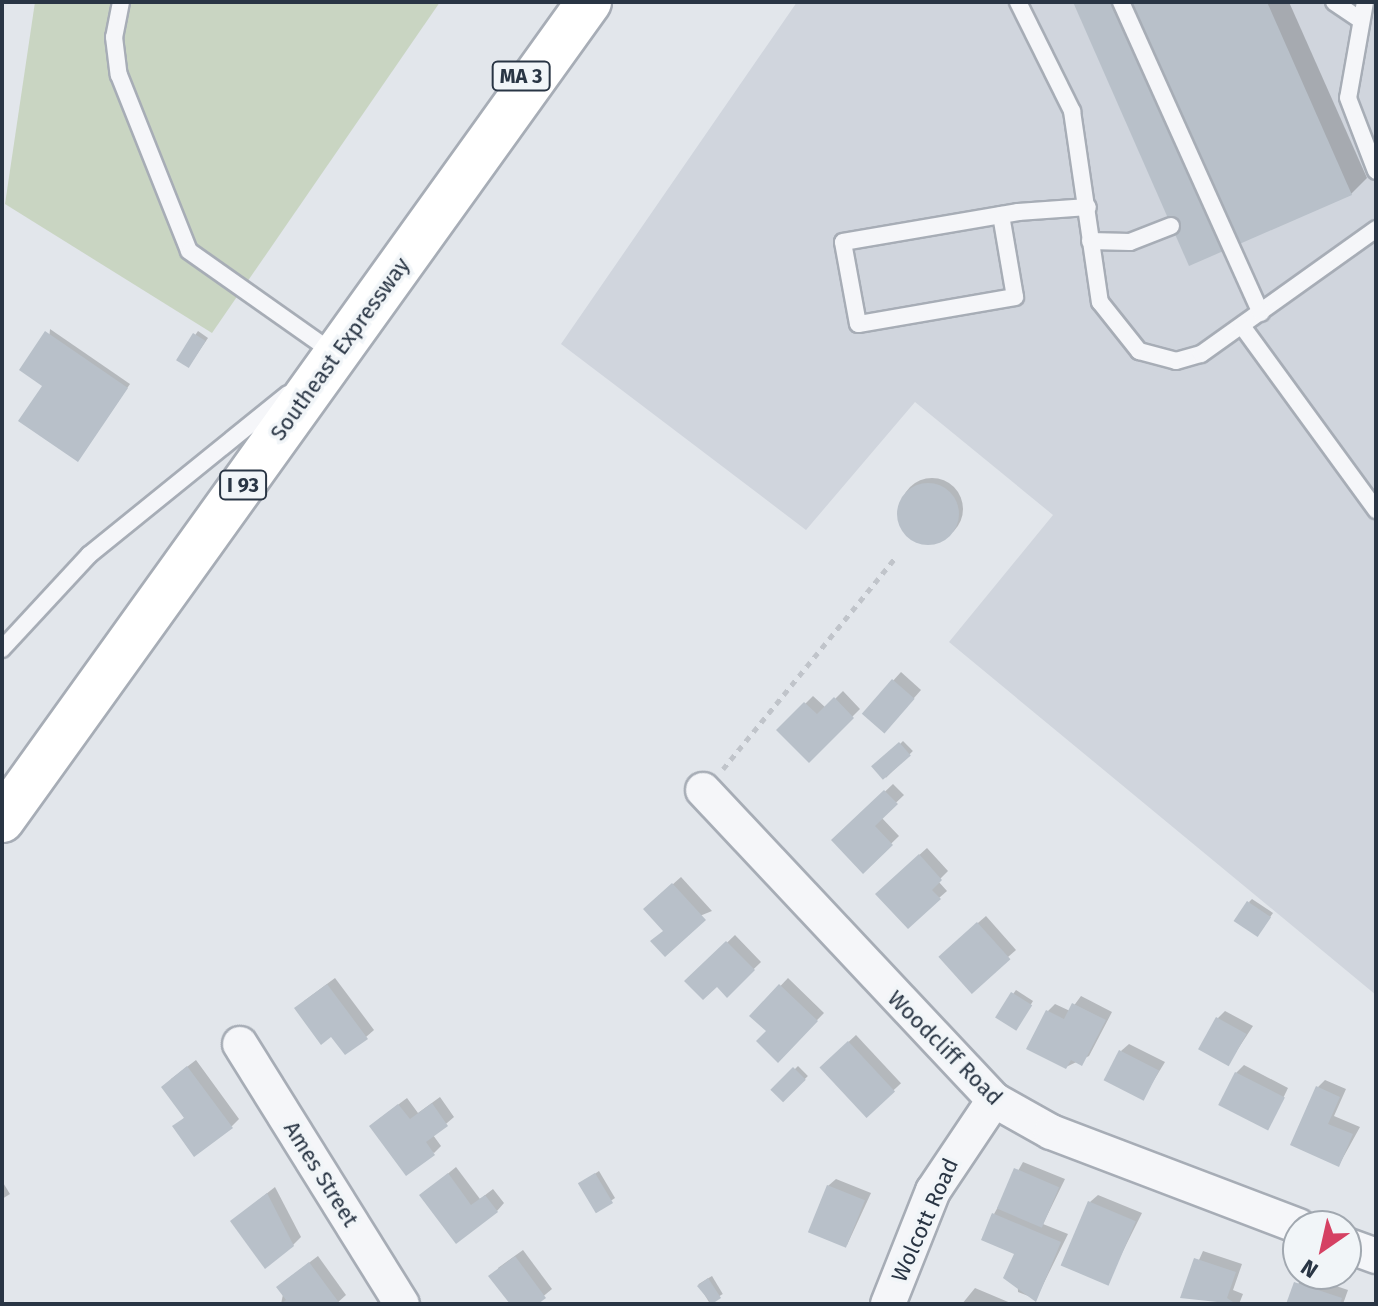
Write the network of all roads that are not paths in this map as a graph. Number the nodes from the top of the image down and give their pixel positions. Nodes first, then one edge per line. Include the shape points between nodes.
1 (121, 2) edge
2 (559, 2) edge
3 (589, 2) edge
4 (1018, 2) edge
5 (1121, 2) edge
6 (1334, 2) edge
7 (1365, 2) edge
8 (1376, 12) edge
9 (1359, 19) junction
10 (483, 150) junction
11 (1376, 171) edge
12 (1088, 207) junction
13 (1001, 215) junction
14 (1171, 226) dead end
15 (1376, 229) edge
16 (1090, 241) junction
17 (1261, 313) junction
18 (1242, 326) junction
19 (336, 355) junction
20 (1376, 510) edge
21 (2, 649) edge
22 (703, 790) road end
23 (2, 820) edge
24 (240, 1044) dead end
25 (994, 1100) junction
26 (1282, 1220) edge
27 (402, 1304) edge
28 (888, 1304) edge

1 - 19 lane via 114,37 119,75 189,251
2 - 10 highway, MA 3
3 - 10 highway, I 93
4 - 12 lane via 1066,92
5 - 17 lane
6 - 9 lane
7 - 9 lane
8 - 9 lane
9 - 11 lane via 1348,98
10 - 19 highway, Southeast Expressway / I 93
12 - 13 lane
12 - 16 lane
13 - 13 lane via 843,242 858,324 1015,297
14 - 16 lane via 1130,242
15 - 17 lane
16 - 18 lane via 1100,302 1139,351 1185,360
17 - 18 lane
18 - 20 lane
19 - 21 lane via 89,555
19 - 23 highway, Southeast Expressway / I 93
22 - 25 street, Woodcliff Road
24 - 27 street, Ames Street
25 - 26 street, Woodcliff Road via 1051,1132
25 - 28 street, Wolcott Road via 933,1191

